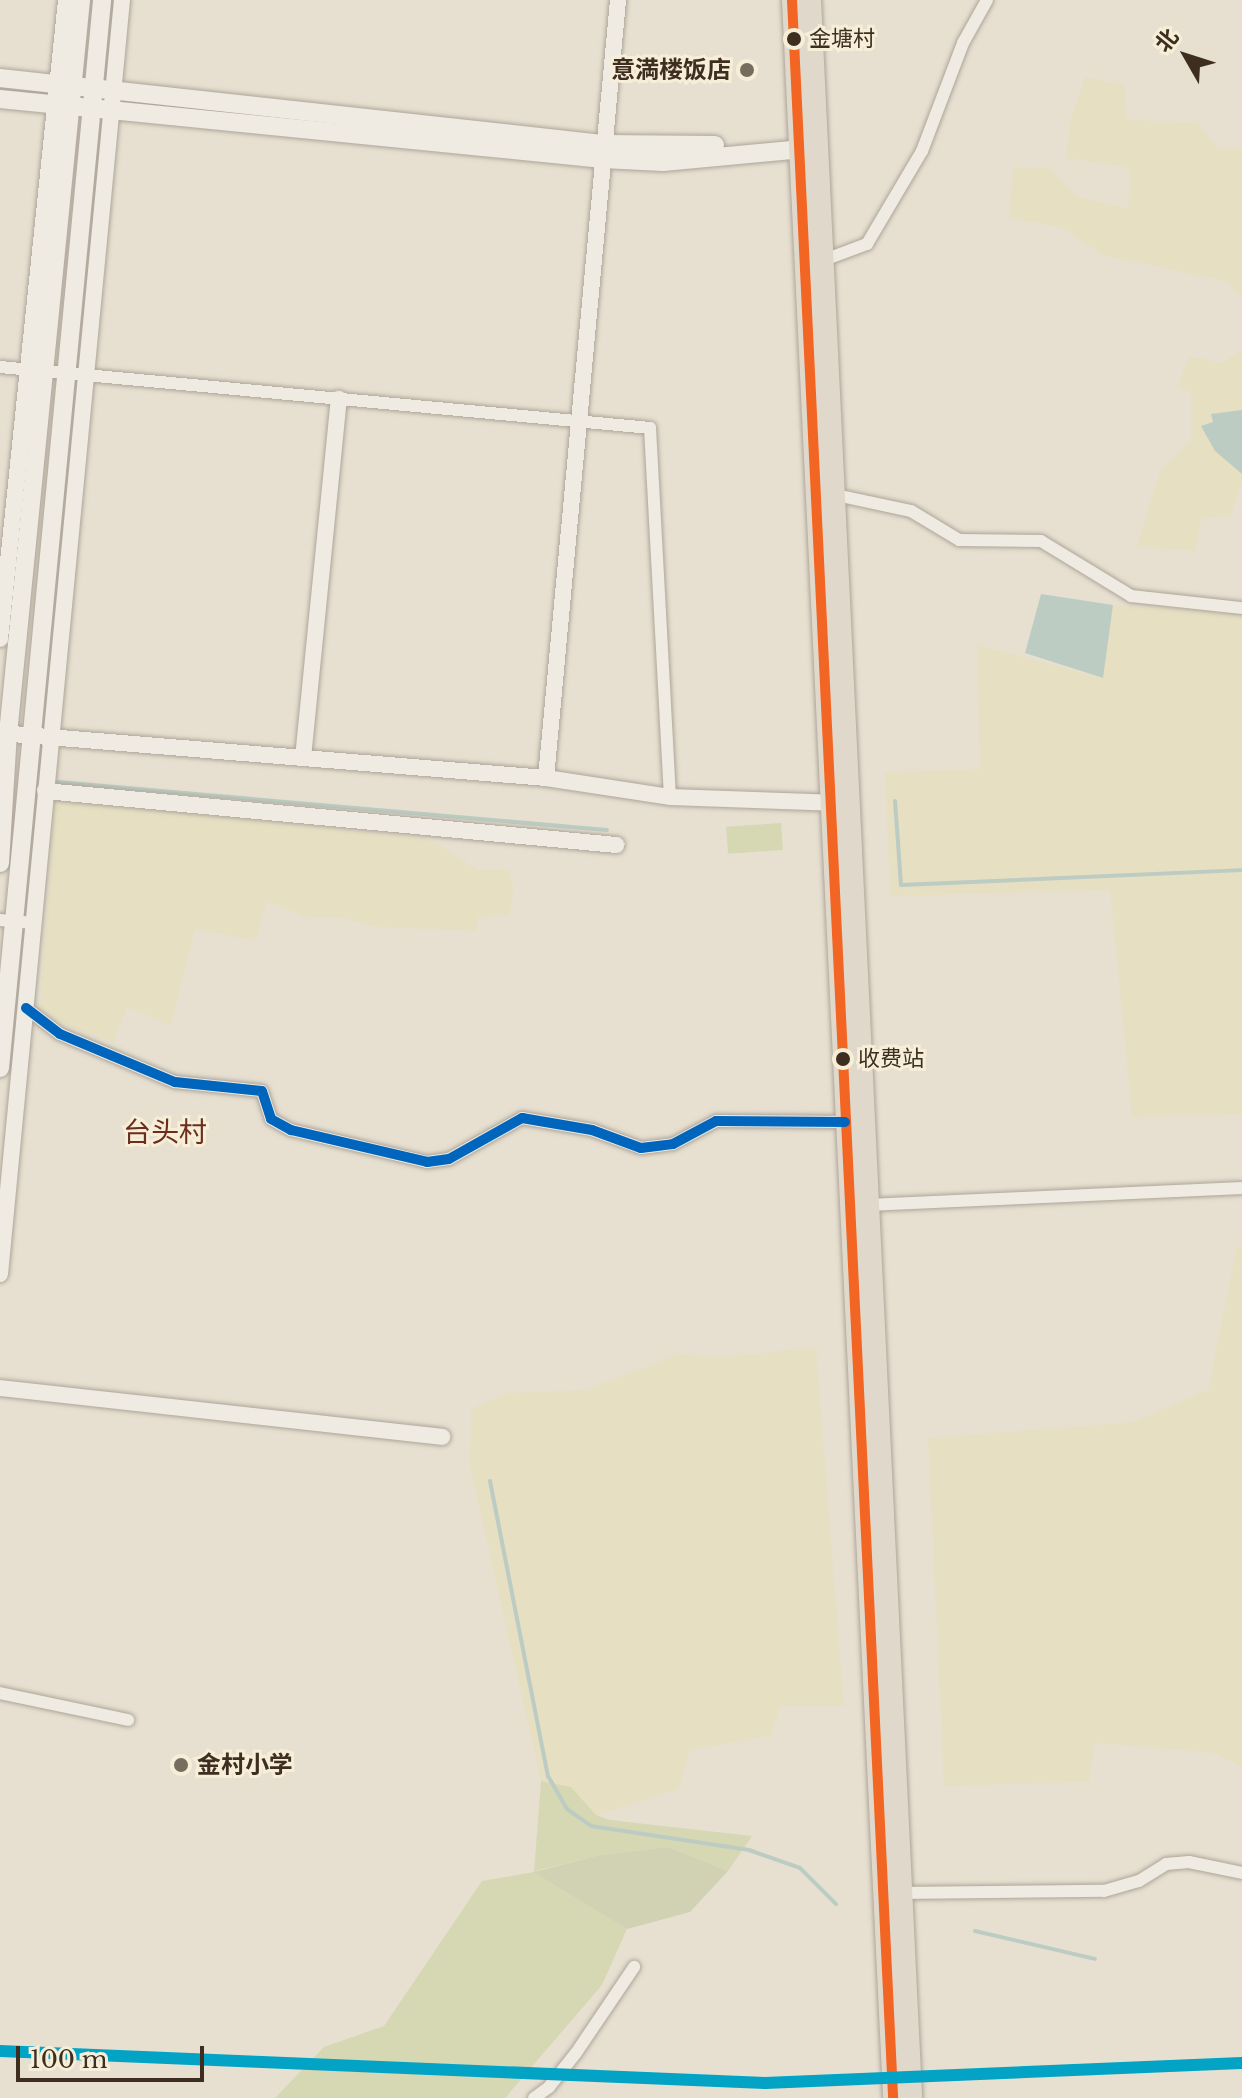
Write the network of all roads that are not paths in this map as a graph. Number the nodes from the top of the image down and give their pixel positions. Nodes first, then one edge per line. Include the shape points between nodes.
1 (66, 0) edge
2 (81, 0) edge
3 (102, 0) edge
4 (122, 0) edge
5 (618, 0) edge
6 (792, 0) edge
7 (811, 0) edge
8 (987, 0) edge
9 (0, 78) edge
10 (65, 83) junction
11 (94, 86) junction
12 (114, 88) junction
13 (0, 99) edge
14 (63, 105) junction
15 (92, 109) junction
16 (112, 111) junction
17 (808, 145) junction
18 (604, 152) junction
19 (824, 260) junction
20 (0, 367) edge
21 (37, 371) junction
22 (75, 374) junction
23 (339, 399) junction
24 (579, 422) junction
25 (836, 495) junction
26 (1242, 608) edge
27 (0, 639) edge
28 (4, 734) edge
29 (39, 738) junction
30 (303, 758) junction
31 (546, 778) junction
32 (45, 791) junction
33 (670, 797) junction
34 (840, 802) junction
35 (616, 845) dead end
36 (0, 863) edge
37 (16, 921) edge
38 (26, 1008) junction
39 (0, 1065) edge
40 (21, 1066) junction
41 (845, 1122) junction
42 (1242, 1188) edge
43 (4, 1199) edge
44 (868, 1205) junction
45 (0, 1274) edge
46 (0, 1388) edge
47 (442, 1437) dead end
48 (0, 1693) edge
49 (128, 1720) dead end
50 (1242, 1873) edge
51 (893, 1894) junction
52 (634, 1967) dead end
53 (534, 2098) edge
54 (893, 2098) edge
55 (912, 2098) edge

1 - 10 street
2 - 10 main road
3 - 11 main road
4 - 12 street
5 - 18 street
6 - 17 highway
7 - 17 highway
8 - 19 street via 963,43 922,151 867,244
9 - 10 main road
10 - 11 main road
10 - 14 main road
11 - 12 main road
11 - 15 main road
12 - 16 street
12 - 18 main road
13 - 14 main road
14 - 15 main road
14 - 21 main road
15 - 16 main road
15 - 22 main road
16 - 18 main road
16 - 22 street
17 - 18 main road
17 - 19 highway
17 - 34 highway
18 - 24 street
19 - 25 highway
20 - 21 street
21 - 22 street
21 - 27 street
21 - 28 main road
22 - 23 street
22 - 29 main road
23 - 24 street
23 - 30 street
24 - 31 street
24 - 33 street via 650,428
25 - 26 street via 911,511 959,540 1050,544 1131,596
25 - 34 highway
28 - 29 street
28 - 36 main road
29 - 30 street
29 - 32 street
29 - 37 main road
30 - 31 street
31 - 33 street
32 - 35 street
32 - 37 street
33 - 34 street
34 - 41 highway
34 - 44 highway
37 - 38 street
37 - 39 main road
38 - 40 street
38 - 41 street via 60,1034 175,1082 262,1091 271,1119 291,1130 427,1162 449,1159 522,1118 592,1130 641,1148 673,1144 716,1121
39 - 40 street
40 - 43 street
41 - 51 highway
42 - 44 street
43 - 45 street
44 - 51 highway
46 - 47 street
48 - 49 street
50 - 51 street via 1189,1862 1166,1864 1139,1881 1104,1891
51 - 54 highway
51 - 55 highway
52 - 53 street via 576,2053

